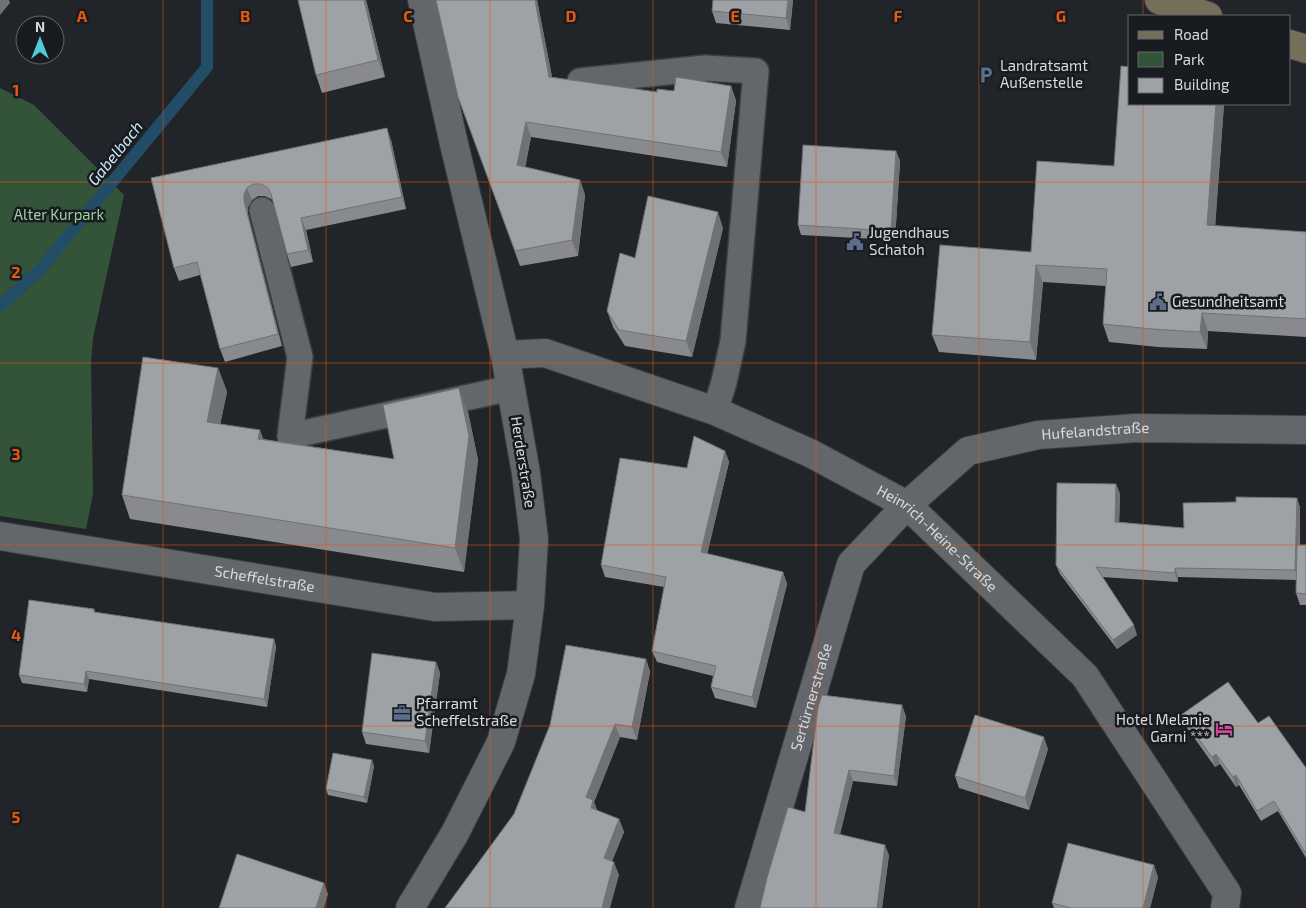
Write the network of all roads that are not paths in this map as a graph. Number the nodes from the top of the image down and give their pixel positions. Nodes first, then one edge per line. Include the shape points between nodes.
1 (422, 0) edge
2 (1164, 1) edge
3 (1205, 15) edge
4 (1291, 44) edge
5 (1306, 49) edge
6 (580, 81) edge
7 (262, 210) dead end
8 (505, 355) junction
9 (511, 388) junction
10 (715, 411) junction
11 (1306, 430) edge
12 (907, 505) junction
13 (0, 536) edge
14 (530, 605) junction
15 (410, 908) edge
16 (749, 908) edge
17 (1225, 908) edge

1 - 8 street, Herderstraße
2 - 3 street
4 - 5 street
6 - 10 lane via 705,68 756,71 733,341
7 - 9 lane via 300,357 290,436
8 - 9 street, Herderstraße
8 - 10 street, Heinrich-Heine-Straße via 544,353
9 - 14 street, Herderstraße via 534,539
10 - 12 street, Heinrich-Heine-Straße via 810,453
11 - 12 street, Hufelandstraße via 1136,428 1038,435 968,451
12 - 16 street, Sertürnerstraße via 851,564
12 - 17 street, Heinrich-Heine-Straße via 1085,676 1227,893
13 - 14 street, Scheffelstraße via 435,607
14 - 15 street, Herderstraße via 521,674 501,742 455,833

